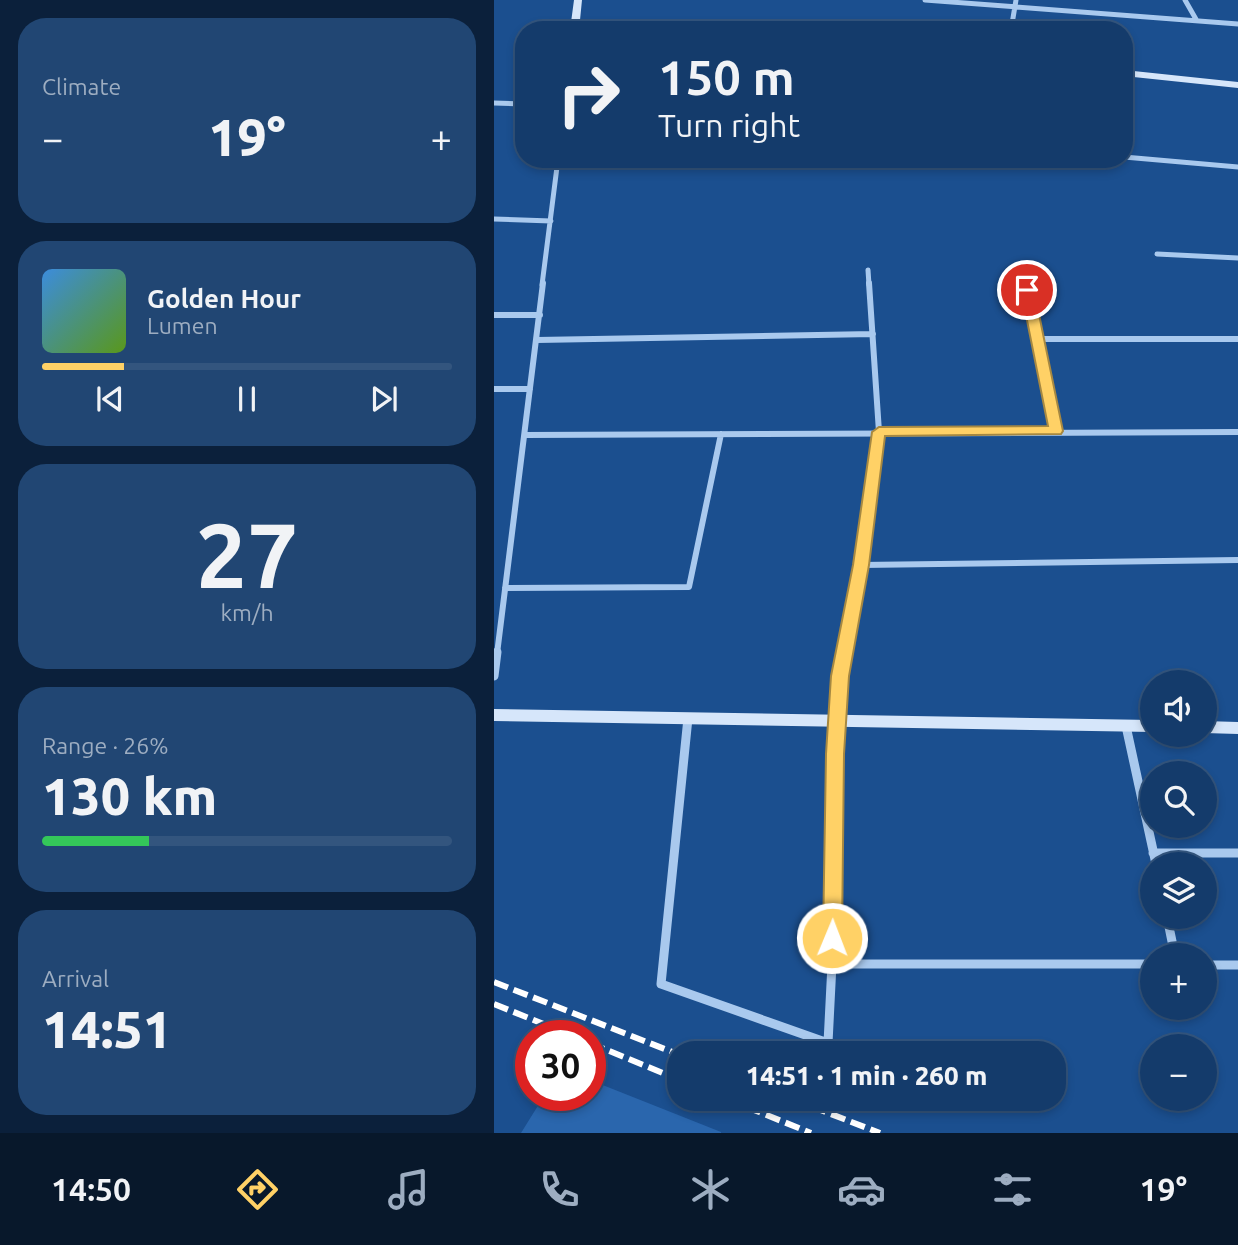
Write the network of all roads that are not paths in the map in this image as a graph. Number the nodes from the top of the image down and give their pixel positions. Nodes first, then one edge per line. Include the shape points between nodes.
1 (578, 0) edge
2 (925, 0) edge
3 (1185, 0) edge
4 (1015, 3) edge
5 (1197, 20) junction
6 (575, 21) edge
7 (1012, 21) edge
8 (1238, 24) edge
9 (1133, 74) edge
10 (1238, 85) edge
11 (494, 103) edge
12 (515, 104) edge
13 (1133, 158) edge
14 (1238, 167) edge
15 (557, 168) edge
16 (494, 219) edge
17 (551, 221) junction
18 (1157, 254) dead end
19 (1238, 258) edge
20 (1022, 266) dead end
21 (868, 270) dead end
22 (494, 315) edge
23 (540, 315) junction
24 (873, 334) junction
25 (1037, 339) junction
26 (1238, 339) edge
27 (537, 340) junction
28 (494, 389) edge
29 (530, 389) junction
30 (1056, 431) junction
31 (879, 432) junction
32 (1238, 432) edge
33 (525, 435) junction
34 (721, 435) junction
35 (1238, 560) edge
36 (861, 565) junction
37 (505, 588) junction
38 (496, 639) edge
39 (494, 676) edge
40 (494, 715) edge
41 (689, 717) junction
42 (837, 719) junction
43 (1126, 726) junction
44 (1140, 726) edge
45 (1217, 727) edge
46 (1238, 728) edge
47 (1153, 852) edge
48 (1217, 853) edge
49 (1238, 853) edge
50 (832, 964) junction
51 (1140, 964) edge
52 (1217, 965) edge
53 (1238, 965) edge

1 - 6 street
2 - 4 street
3 - 5 street
4 - 5 street
4 - 7 street
5 - 8 street
9 - 10 street
11 - 12 street
13 - 14 street
15 - 17 street
16 - 17 street
17 - 23 street
18 - 19 street
20 - 25 street
21 - 24 street
22 - 23 street
23 - 27 street
24 - 27 street
24 - 31 street
25 - 26 street
25 - 30 street
27 - 29 street
28 - 29 street
29 - 33 street
30 - 31 street
30 - 32 street
31 - 34 street
31 - 36 street
33 - 34 street
33 - 37 street
34 - 37 street via 689,587
35 - 36 street
36 - 42 street via 840,676
37 - 38 street
38 - 39 street
40 - 41 street
41 - 42 street
41 - 50 street via 661,984 828,1043
42 - 43 street
42 - 50 street
43 - 44 street
43 - 47 street
45 - 46 street
48 - 49 street
50 - 51 street
52 - 53 street

